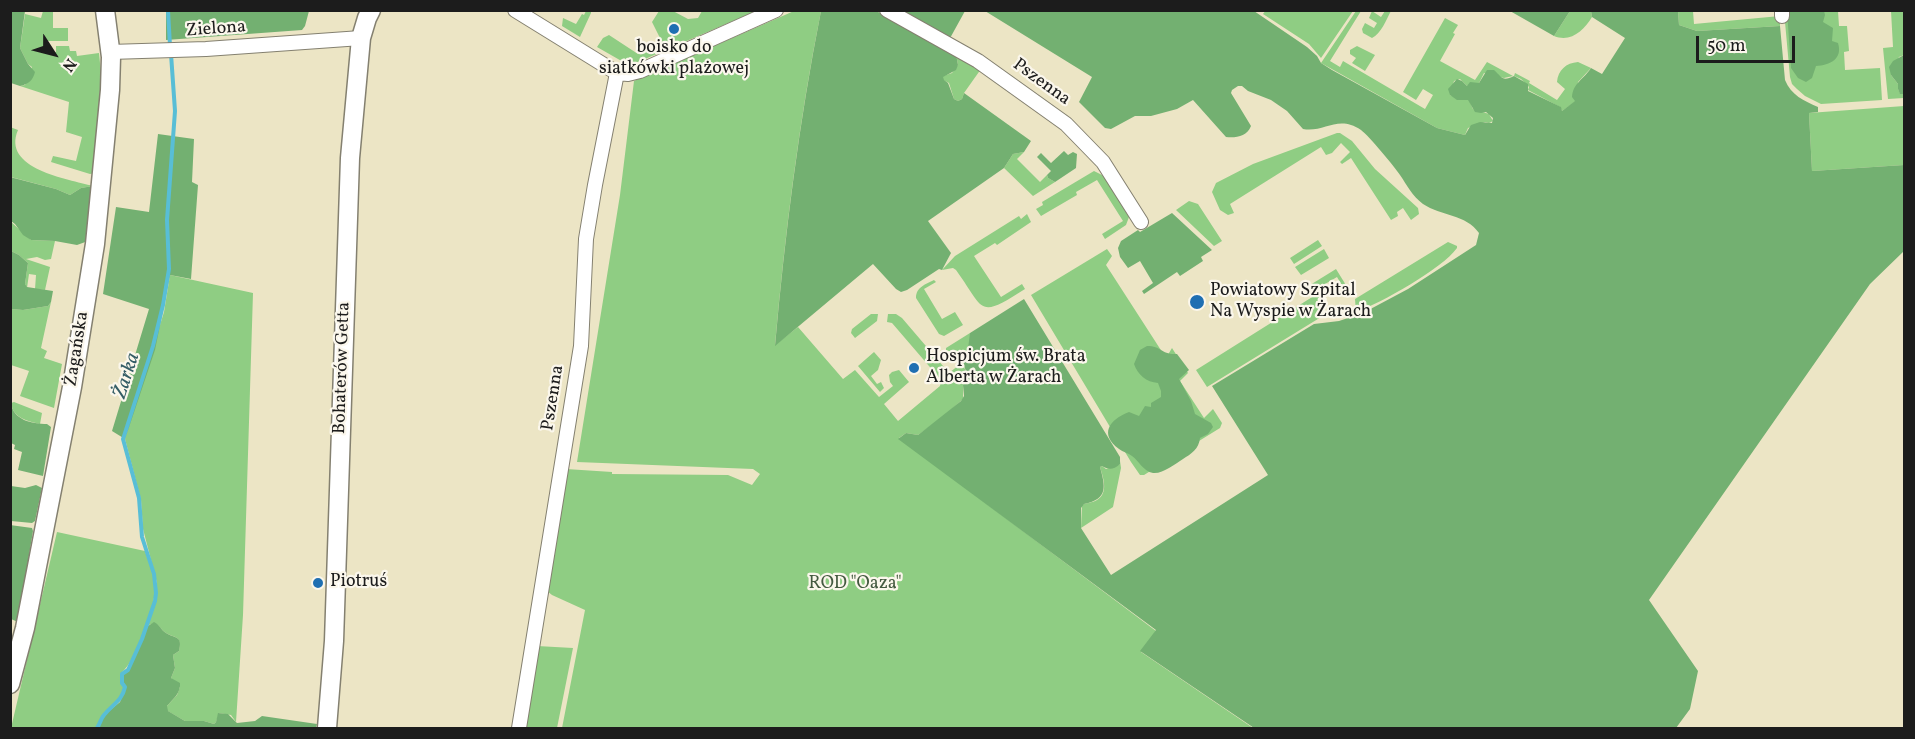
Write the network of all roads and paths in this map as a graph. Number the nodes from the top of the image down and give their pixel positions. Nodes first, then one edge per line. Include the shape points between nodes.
1 (105, 10) edge
2 (371, 10) edge
3 (515, 10) edge
4 (776, 10) edge
5 (887, 10) edge
6 (361, 38) junction
7 (110, 52) junction
8 (617, 73) junction
9 (1140, 222) dead end
10 (10, 684) edge
11 (327, 729) edge
12 (519, 729) edge

1 - 7 street, Żagańska
2 - 6 street, Bohaterów Getta
3 - 8 street
4 - 8 street via 640,71
5 - 9 street, Pszenna via 978,61 1066,124 1109,170
6 - 7 street, Zielona
6 - 11 street, Bohaterów Getta via 350,158 334,630
7 - 10 street, Żagańska via 109,108 93,252 70,397 25,628
8 - 12 street, Pszenna via 588,228 581,346

